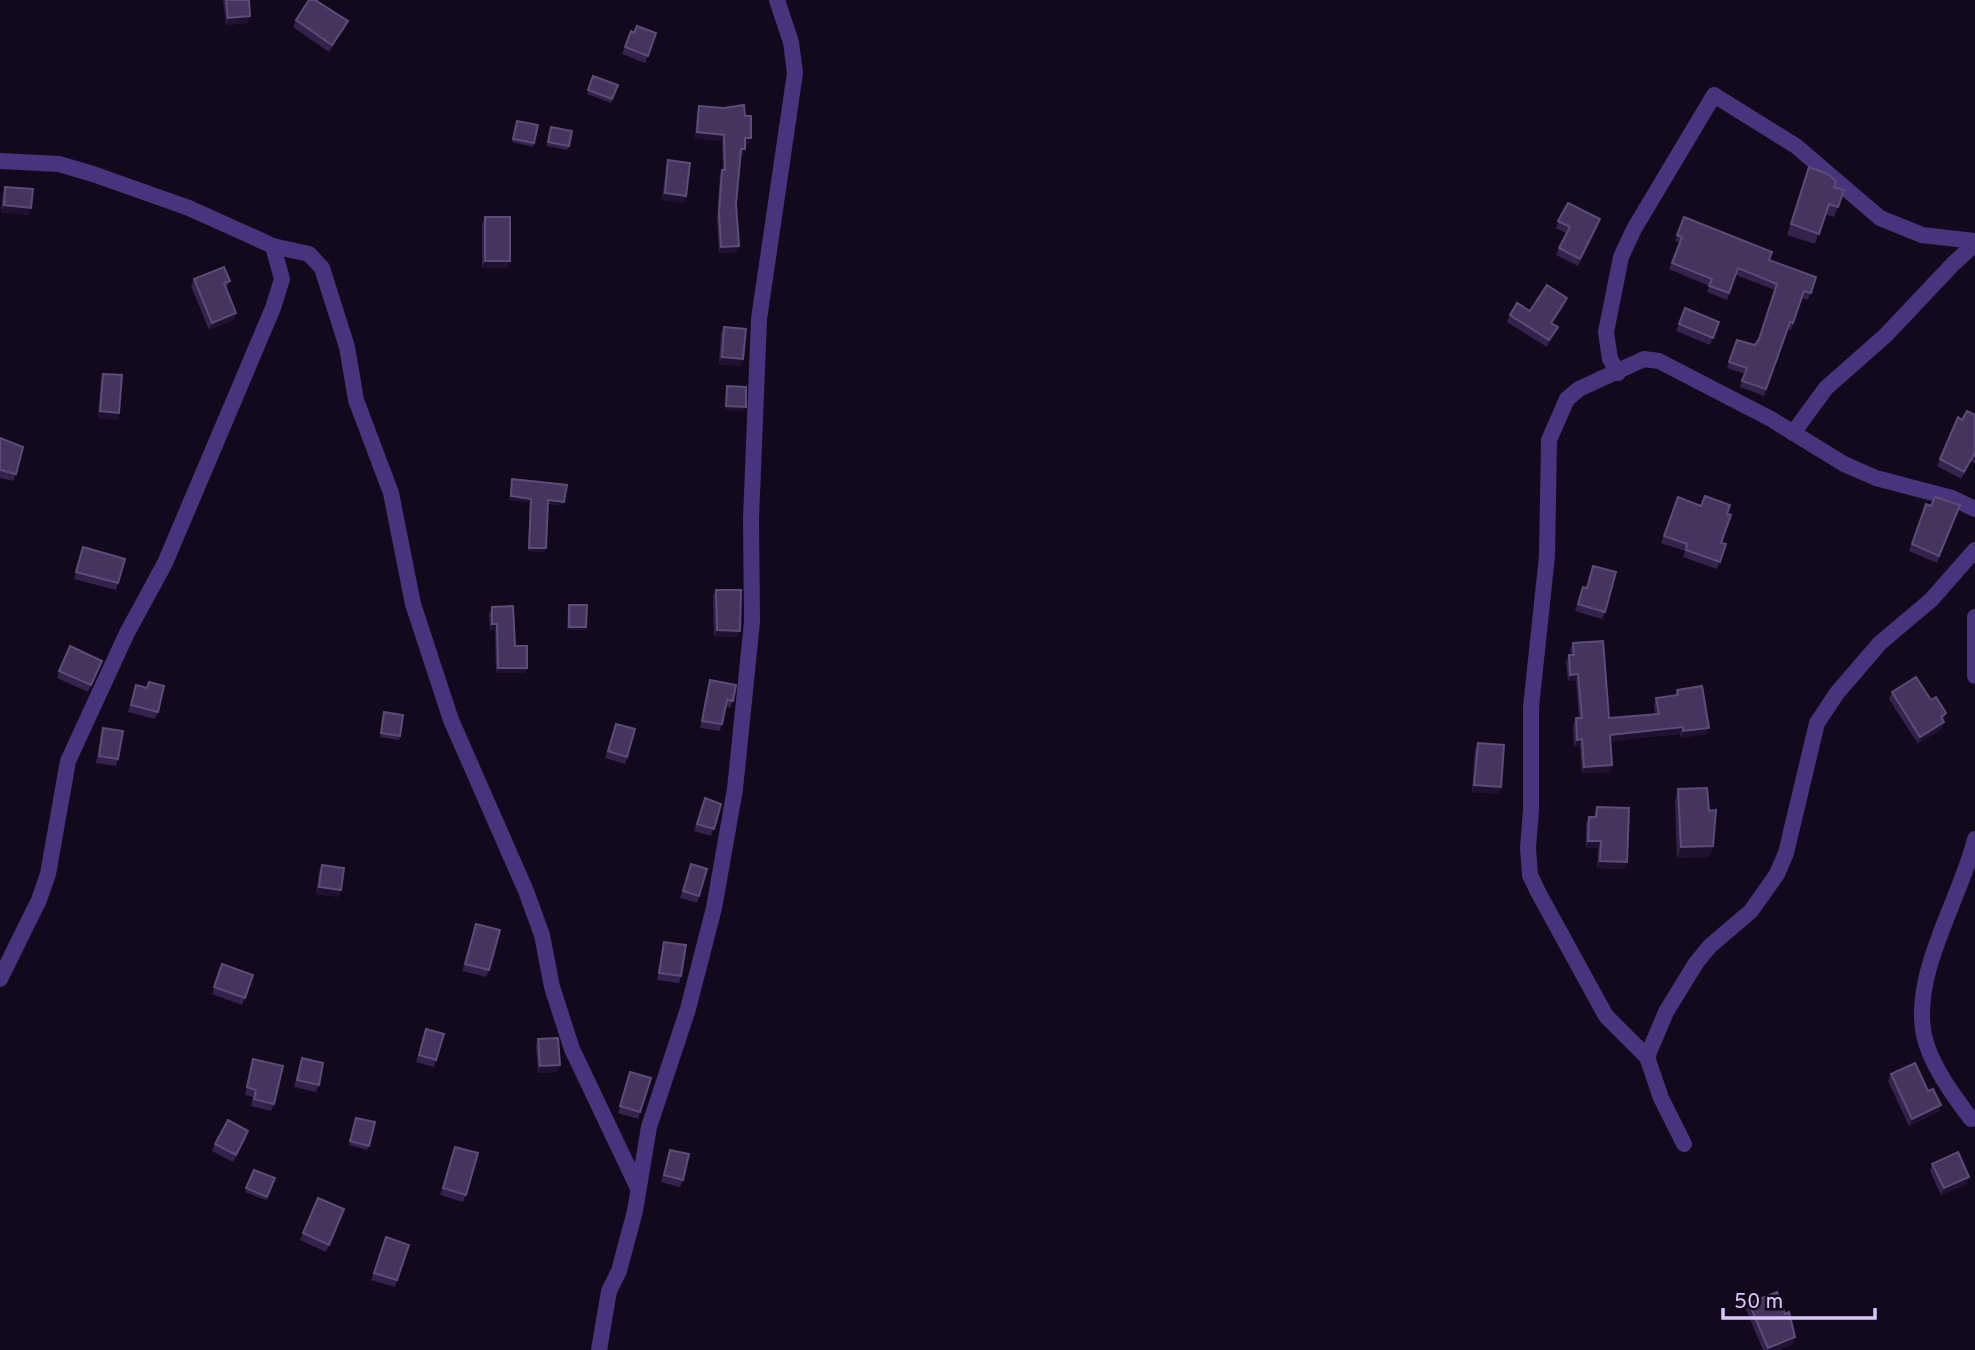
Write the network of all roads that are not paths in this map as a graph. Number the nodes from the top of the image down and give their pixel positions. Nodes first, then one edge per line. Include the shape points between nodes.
1 (778, 0) edge
2 (0, 161) edge
3 (1975, 243) edge
4 (273, 246) junction
5 (1618, 373) junction
6 (1793, 433) junction
7 (1975, 509) edge
8 (1975, 550) edge
9 (1975, 617) edge
10 (1975, 676) edge
11 (1975, 839) edge
12 (0, 979) edge
13 (1647, 1057) junction
14 (1971, 1119) dead end
15 (1684, 1144) dead end
16 (638, 1187) junction
17 (599, 1350) edge

1 - 16 street via 795,73 759,318 752,622 735,789 715,908 649,1128
2 - 4 street via 59,163 189,208
3 - 5 street via 1922,235 1880,218 1796,146 1714,95 1621,257 1606,332 1609,359
3 - 6 street via 1886,335 1826,388
4 - 12 street via 282,279 276,300 165,563 68,761 48,874
4 - 16 street via 298,250 317,260 328,284 347,346 356,400 391,493 412,604 448,711 542,935 552,988 572,1049
5 - 6 street via 1644,359 1659,361
5 - 13 street via 1567,399 1549,440 1546,555 1531,707 1528,855 1530,875 1595,999
6 - 7 street via 1876,478
8 - 13 street via 1931,600 1880,643 1826,708 1817,723 1777,874 1751,911 1696,963 1666,1012
9 - 10 street
11 - 14 street via 1932,962 1922,1011 1924,1036 1936,1065
13 - 15 street
16 - 17 street via 603,1315

